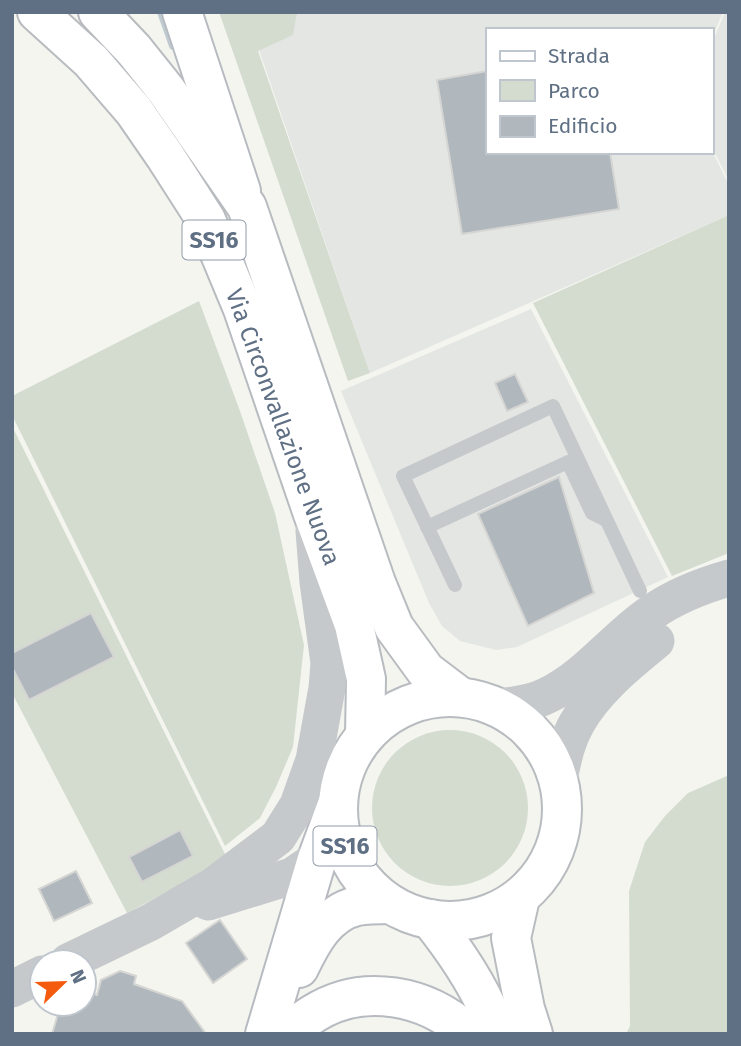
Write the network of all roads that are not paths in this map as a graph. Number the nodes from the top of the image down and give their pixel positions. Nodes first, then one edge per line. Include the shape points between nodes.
1 (37, 12) edge
2 (98, 12) edge
3 (182, 12) edge
4 (247, 207) junction
5 (313, 514) junction
6 (607, 520) junction
7 (427, 527) junction
8 (729, 578) edge
9 (455, 585) dead end
10 (640, 590) dead end
11 (729, 594) edge
12 (459, 696) junction
13 (500, 707) junction
14 (365, 735) junction
15 (559, 779) junction
16 (338, 802) junction
17 (317, 859) junction
18 (520, 898) junction
19 (390, 904) junction
20 (430, 919) junction
21 (151, 922) junction
22 (97, 948) edge
23 (28, 981) edge
24 (12, 989) edge
25 (267, 1034) edge
26 (287, 1034) edge
27 (469, 1034) edge
28 (498, 1034) edge
29 (533, 1034) edge

1 - 5 main road, Via Circonvallazione Nuova / SS16 via 91,61 134,111 206,220 243,309
2 - 4 main road, Via Circonvallazione Nuova / SS16 via 166,90
3 - 4 main road, Via Circonvallazione Nuova
4 - 12 main road, Via Circonvallazione Nuova / SS16 via 394,627 426,671
5 - 14 main road, Via Circonvallazione Nuova / SS16 via 354,625 366,679
5 - 21 street via 329,663 314,760 298,805 278,837 252,859
6 - 7 lane via 592,513 568,462
6 - 7 lane via 553,405 403,476
6 - 10 lane
7 - 9 lane
8 - 13 street via 697,587 651,613 546,696
11 - 15 street via 674,626 595,697 577,722
12 - 13 main road, Via Circonvallazione Nuova / SS16
12 - 14 main road, Via Circonvallazione Nuova / SS16 via 417,701 389,715
13 - 15 main road, Via Circonvallazione Nuova / SS16 via 537,737
14 - 16 main road, Via Circonvallazione Nuova / SS16 via 351,755
15 - 18 main road, Via Circonvallazione Nuova / SS16 via 563,801 557,845 548,865
16 - 17 main road
16 - 19 main road, Via Circonvallazione Nuova / SS16 via 345,849 371,889
17 - 21 street via 292,876
17 - 25 main road
18 - 20 main road, Via Circonvallazione Nuova / SS16 via 477,918
18 - 29 main road, Via Circonvallazione Nuova / SS16 via 511,938
19 - 20 main road, Via Circonvallazione Nuova / SS16
19 - 25 main road via 356,906 335,915 312,940
20 - 28 main road via 462,960
21 - 22 street
23 - 24 street
26 - 27 main road via 323,1007 372,995 424,1004

